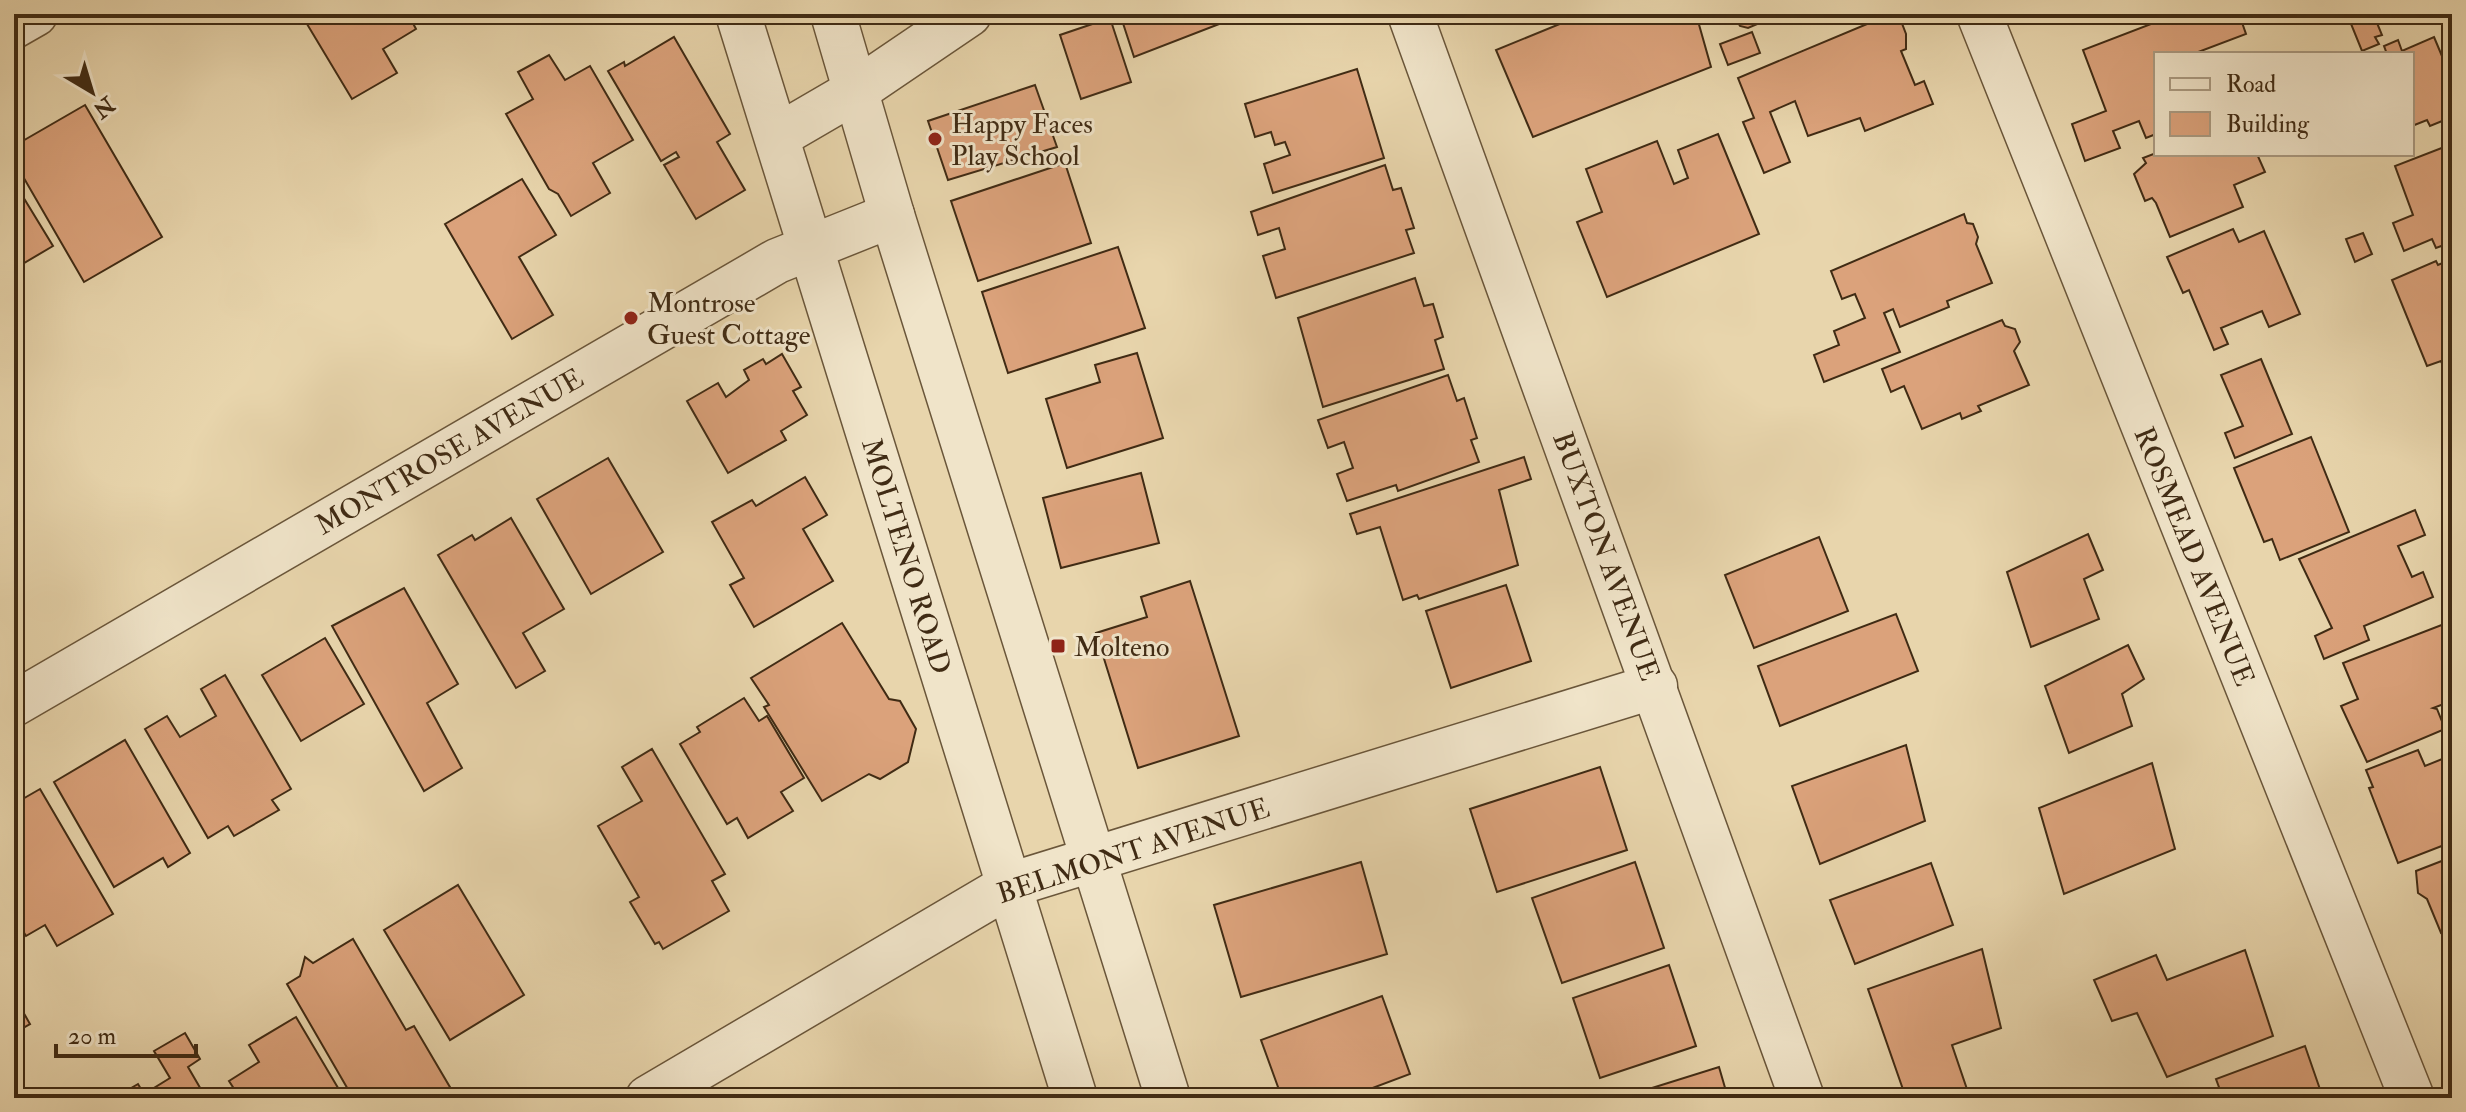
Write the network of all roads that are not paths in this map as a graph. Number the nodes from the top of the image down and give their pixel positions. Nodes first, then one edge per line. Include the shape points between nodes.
1 (35, 14) edge
2 (738, 14) edge
3 (833, 14) edge
4 (969, 14) edge
5 (1410, 14) edge
6 (1979, 14) edge
7 (14, 26) edge
8 (857, 90) junction
9 (778, 136) junction
10 (892, 215) junction
11 (811, 246) junction
12 (1655, 686) junction
13 (14, 704) edge
14 (1096, 858) junction
15 (1010, 885) junction
16 (648, 1098) edge
17 (1075, 1098) edge
18 (1168, 1098) edge
19 (1802, 1098) edge
20 (2412, 1098) edge

1 - 7 street
2 - 9 street, MOLTENO ROAD
3 - 8 street
4 - 8 street
5 - 12 street, BUXTON AVENUE
6 - 20 street, ROSMEAD AVENUE
8 - 9 street
8 - 10 street
9 - 11 street, MOLTENO ROAD
10 - 11 street, MONTROSE AVENUE
10 - 14 street
11 - 13 street, MONTROSE AVENUE
11 - 15 street, MOLTENO ROAD
12 - 14 street, BELMONT AVENUE
12 - 19 street, BUXTON AVENUE
14 - 15 street, BELMONT AVENUE
14 - 18 street
15 - 16 street, BELMONT AVENUE
15 - 17 street, MOLTENO ROAD

